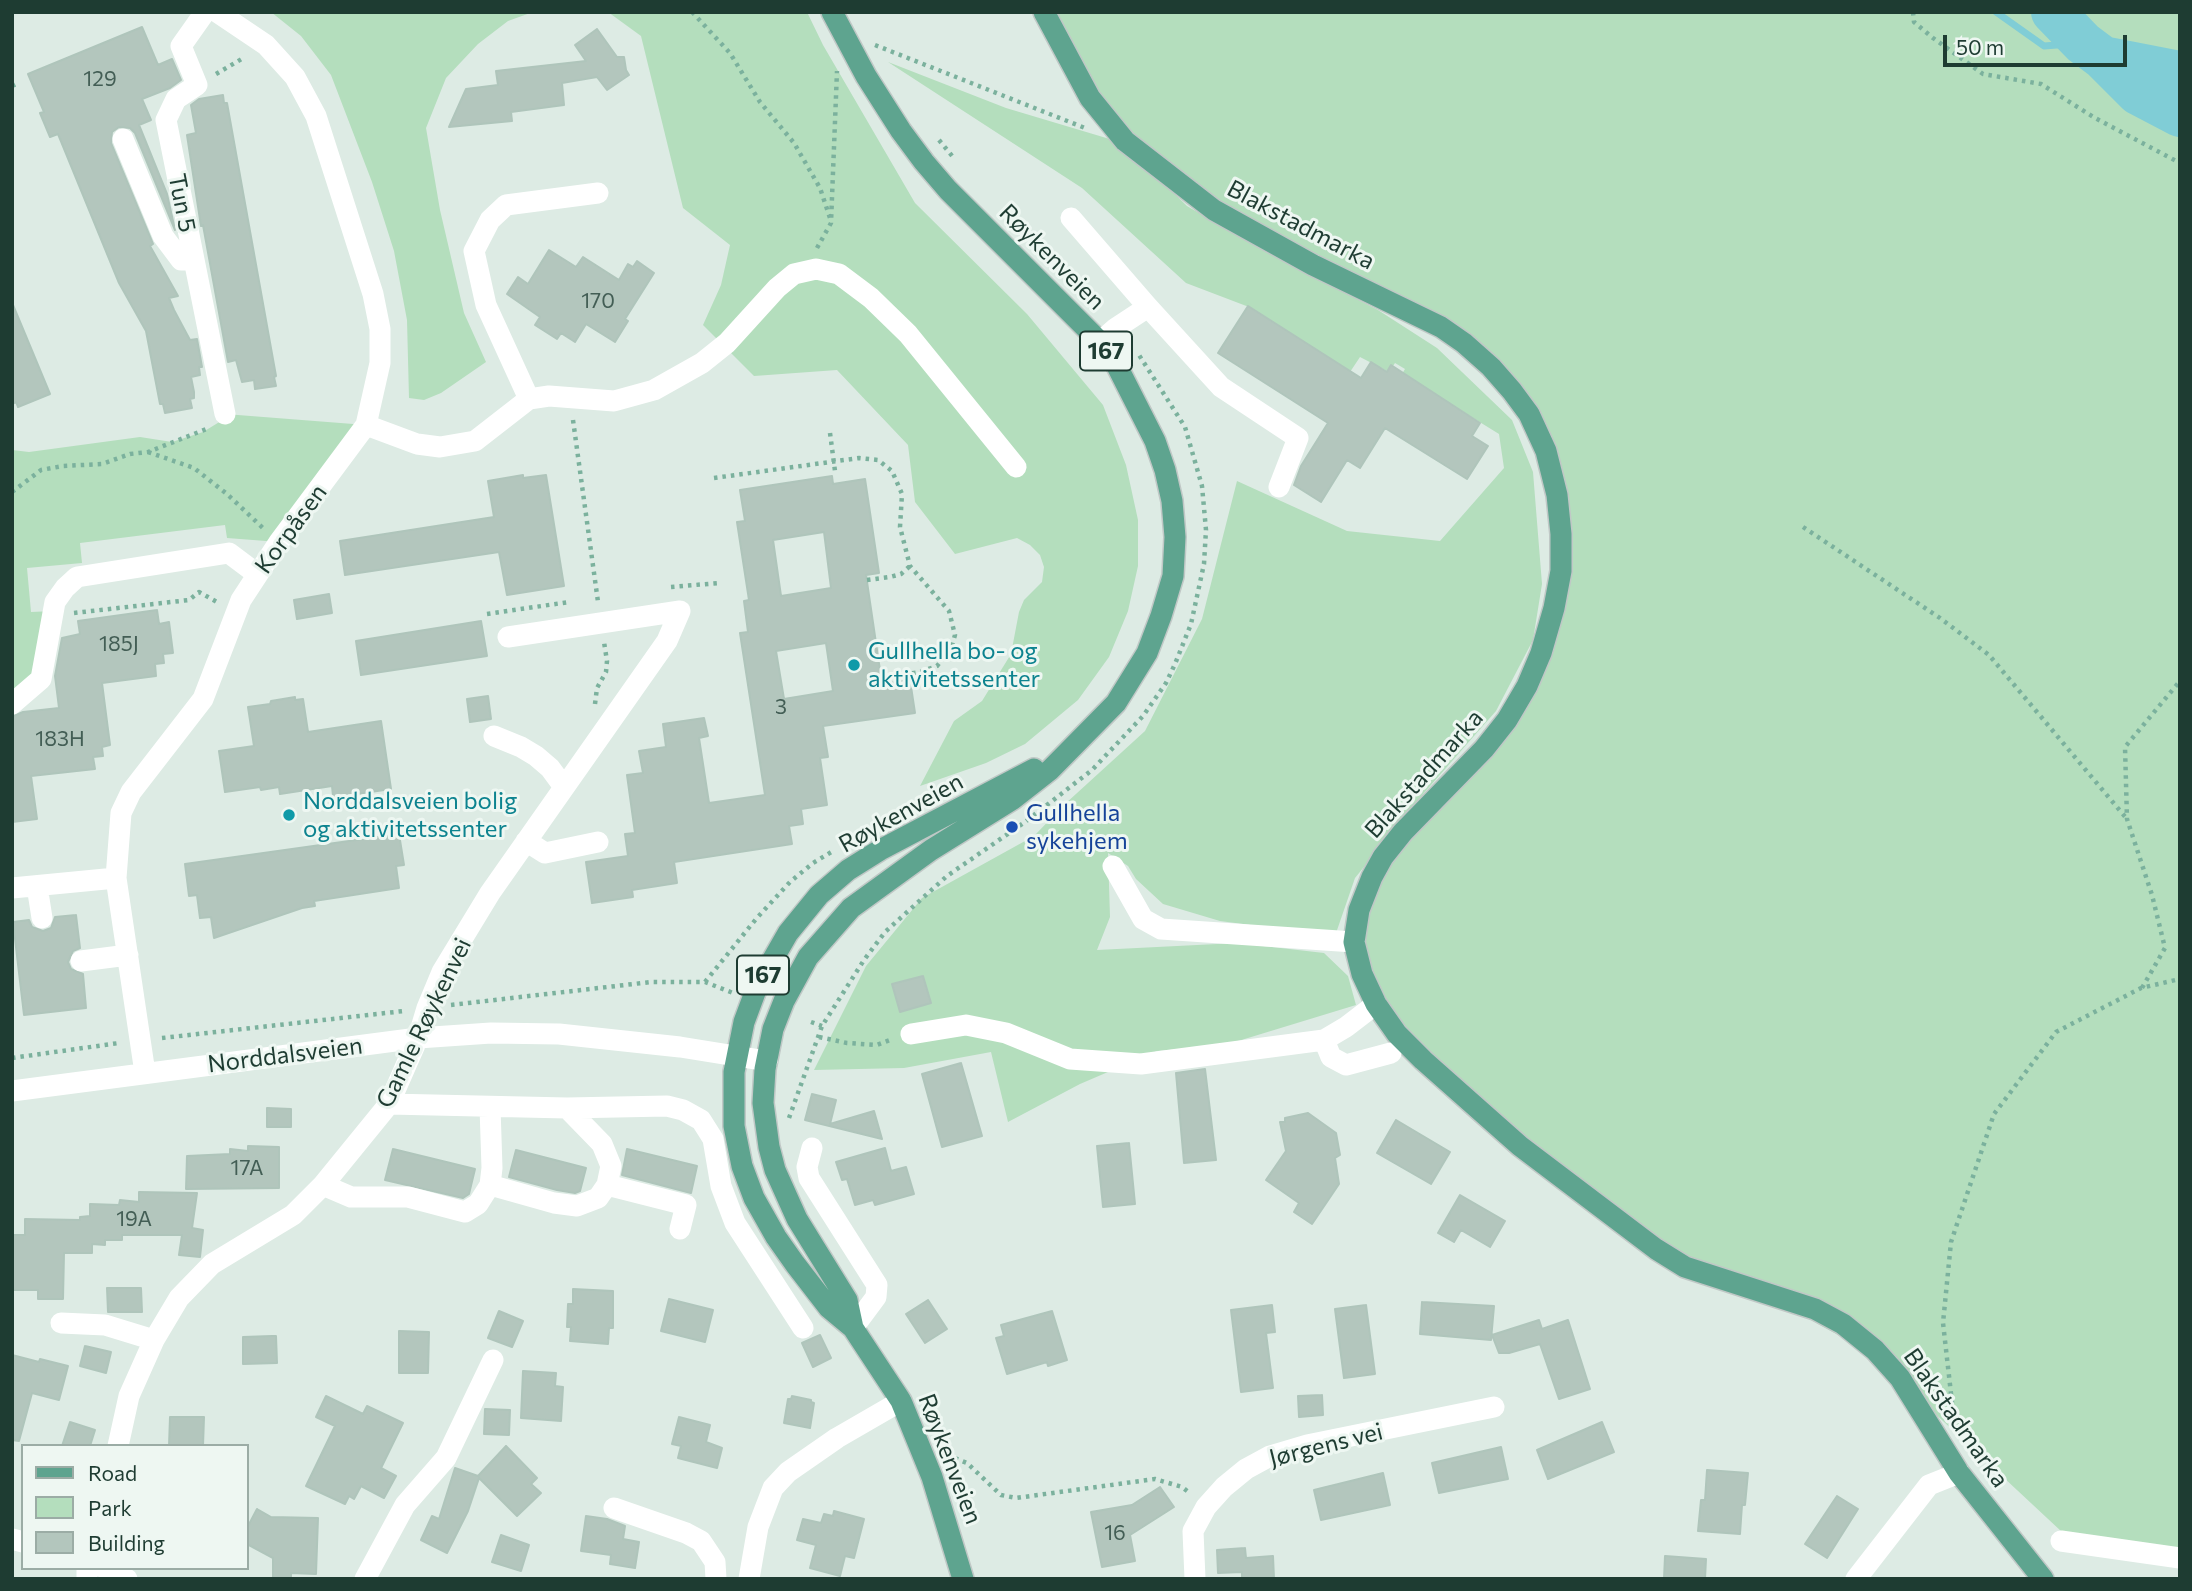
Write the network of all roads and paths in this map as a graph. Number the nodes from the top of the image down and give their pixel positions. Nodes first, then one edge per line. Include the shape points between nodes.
1 (205, 12) edge
2 (216, 12) edge
3 (692, 12) edge
4 (1044, 12) edge
5 (1913, 12) edge
6 (836, 20) edge
7 (871, 43) dead end
8 (249, 55) dead end
9 (197, 85) junction
10 (123, 139) dead end
11 (1125, 141) junction
12 (2180, 163) edge
13 (598, 193) dead end
14 (1071, 218) dead end
15 (193, 260) junction
16 (1148, 307) junction
17 (1100, 342) junction
18 (570, 398) junction
19 (529, 399) junction
20 (225, 414) joint
21 (366, 425) junction
22 (830, 433) dead end
23 (148, 452) junction
24 (834, 461) junction
25 (1016, 467) dead end
26 (835, 471) dead end
27 (714, 478) dead end
28 (1279, 487) dead end
29 (12, 492) edge
30 (1803, 527) dead end
31 (265, 530) dead end
32 (910, 566) junction
33 (257, 575) junction
34 (867, 580) dead end
35 (219, 603) dead end
36 (52, 616) junction
37 (601, 623) junction
38 (508, 637) dead end
39 (887, 677) dead end
40 (2180, 681) edge
41 (12, 704) edge
42 (610, 723) junction
43 (494, 736) dead end
44 (1075, 746) junction
45 (564, 787) junction
46 (2127, 819) junction
47 (526, 841) junction
48 (598, 842) dead end
49 (836, 849) dead end
50 (1112, 866) dead end
51 (116, 878) junction
52 (37, 886) junction
53 (12, 888) edge
54 (42, 918) dead end
55 (1354, 942) junction
56 (128, 955) junction
57 (81, 961) dead end
58 (2180, 979) edge
59 (705, 982) junction
60 (2141, 988) junction
61 (735, 994) dead end
62 (1376, 1004) junction
63 (427, 1008) junction
64 (811, 1022) dead end
65 (822, 1026) dead end
66 (911, 1034) joint
67 (818, 1037) dead end
68 (418, 1038) junction
69 (141, 1040) junction
70 (1324, 1040) junction
71 (1391, 1053) dead end
72 (736, 1056) junction
73 (12, 1058) edge
74 (766, 1061) junction
75 (145, 1073) junction
76 (12, 1091) edge
77 (389, 1104) junction
78 (490, 1107) junction
79 (567, 1108) junction
80 (812, 1148) dead end
81 (323, 1185) junction
82 (490, 1185) junction
83 (607, 1185) junction
84 (680, 1229) dead end
85 (61, 1323) dead end
86 (803, 1328) dead end
87 (853, 1328) junction
88 (154, 1340) junction
89 (493, 1360) dead end
90 (901, 1401) junction
91 (1494, 1407) dead end
92 (1956, 1433) dead end
93 (118, 1444) edge
94 (946, 1454) dead end
95 (1959, 1473) junction
96 (1206, 1507) junction
97 (614, 1508) dead end
98 (2061, 1541) dead end
99 (2180, 1558) edge
100 (108, 1570) edge
101 (127, 1579) edge
102 (365, 1579) edge
103 (716, 1579) edge
104 (749, 1579) edge
105 (964, 1579) edge
106 (1195, 1579) edge
107 (1856, 1579) edge
108 (2043, 1579) edge

1 - 9 street via 181,46
2 - 21 street, Korpåsen via 266,45 295,77 316,116 380,329 380,363
3 - 6 path via 730,53 760,102 794,143 820,188 831,223
4 - 11 main road, Blakstadmarka via 1090,98
5 - 12 path via 1914,22 1983,74 2041,84
6 - 17 main road, Røykenveien / 167 via 866,76 924,162
7 - 11 path
8 - 9 path
9 - 15 street, Tun 5 via 176,99 166,120
10 - 15 street via 163,236 181,260
11 - 55 main road, Blakstadmarka via 1214,210 1464,343 1513,391 1530,414 1546,451 1557,495 1561,571 1541,653 1527,687 1484,750 1383,857 1359,909
13 - 19 street via 506,205 490,220 474,251 486,305
14 - 16 street
15 - 20 street, Tun 5
16 - 17 street
16 - 28 street via 1221,387 1298,438
17 - 44 main road, Røykenveien / 167 via 1126,383 1165,470 1175,537 1173,576 1147,653 1116,703
18 - 19 street
18 - 25 street via 614,401 654,390 727,343 794,274 816,269 839,274 908,334
18 - 37 path
19 - 21 street via 475,441 440,447 417,444
20 - 23 path via 203,432
21 - 33 street, Korpåsen
22 - 24 path
23 - 29 path via 102,464 41,470
23 - 31 path via 194,468
24 - 26 path
24 - 27 path
24 - 32 path via 869,458 892,471 902,494 900,527
30 - 46 path via 1989,655
32 - 34 path via 901,574
32 - 39 path via 949,611 955,635 951,649 937,666
33 - 36 street via 229,553 77,577 55,602
33 - 51 street, Korpåsen via 241,600 203,699 131,792 121,813
35 - 36 path via 200,592 189,600
36 - 41 street via 41,679
37 - 38 street
37 - 42 path via 606,672 594,699 597,712
37 - 42 street, Gamle Røykenvei via 680,611 667,640
40 - 46 path via 2125,747
42 - 45 street, Gamle Røykenvei
43 - 45 street via 536,756
44 - 72 main road, Røykenveien / 167 via 880,850 827,888 788,933 765,970
44 - 74 main road, Røykenveien / 167 via 1013,800 907,866 844,914 800,969 773,1029
45 - 47 street, Gamle Røykenvei
46 - 60 path via 2165,948
47 - 48 street via 545,852
47 - 63 street, Gamle Røykenvei via 442,972
49 - 59 path via 790,882
50 - 55 street via 1143,919 1161,929
51 - 52 street
51 - 56 street, Korpåsen
52 - 53 street
52 - 54 street
55 - 62 main road, Blakstadmarka
56 - 57 street
56 - 69 street, Korpåsen
58 - 60 path
59 - 61 path
59 - 63 path via 651,982
60 - 92 path via 2056,1032 1994,1114 1951,1242 1943,1323
62 - 70 street
62 - 95 main road, Blakstadmarka via 1397,1034 1501,1129 1656,1249 1685,1267 1815,1309 1843,1324 1900,1378
63 - 68 street, Gamle Røykenvei
63 - 69 path
64 - 65 path
66 - 67 path via 877,1045
66 - 70 street via 966,1025 1006,1033 1070,1059 1141,1064
68 - 72 street, Norddalsveien via 559,1034
68 - 75 street, Norddalsveien
68 - 77 street, Gamle Røykenvei
69 - 73 path
69 - 75 street, Korpåsen
70 - 71 street via 1331,1057 1346,1065
72 - 74 street, Norddalsveien
72 - 87 main road, Røykenveien / 167 via 734,1126 751,1191 795,1264 829,1308
74 - 87 main road, Røykenveien / 167 via 764,1121 775,1170 797,1219 847,1300
75 - 76 street, Norddalsveien
77 - 78 street
77 - 81 street, Gamle Røykenvei
78 - 79 street
78 - 82 street
79 - 83 street via 602,1144 611,1166
79 - 86 street via 667,1106 701,1120 713,1139 721,1185 735,1223
80 - 87 street via 809,1178 877,1285 877,1297
81 - 82 street via 351,1198 408,1197 465,1212 478,1204
81 - 88 street, Gamle Røykenvei via 293,1215 212,1264 179,1298
82 - 83 street via 577,1206 598,1198
83 - 84 street via 686,1205
85 - 88 street via 105,1325
87 - 90 main road, Røykenveien / 167
88 - 93 street, Gamle Røykenvei via 130,1396
89 - 102 street via 446,1458 405,1505
90 - 104 street via 836,1438 773,1488 758,1527
90 - 105 main road, Røykenveien / 167 via 929,1467
91 - 96 street, Jørgens vei via 1270,1456 1246,1469
94 - 96 path via 967,1463 1001,1496 1074,1492 1156,1479 1182,1487
95 - 107 street via 1929,1485
95 - 108 main road, Blakstadmarka
96 - 106 street, Jørgens vei via 1193,1531
97 - 103 street via 701,1541 715,1562
98 - 99 street
100 - 101 street

